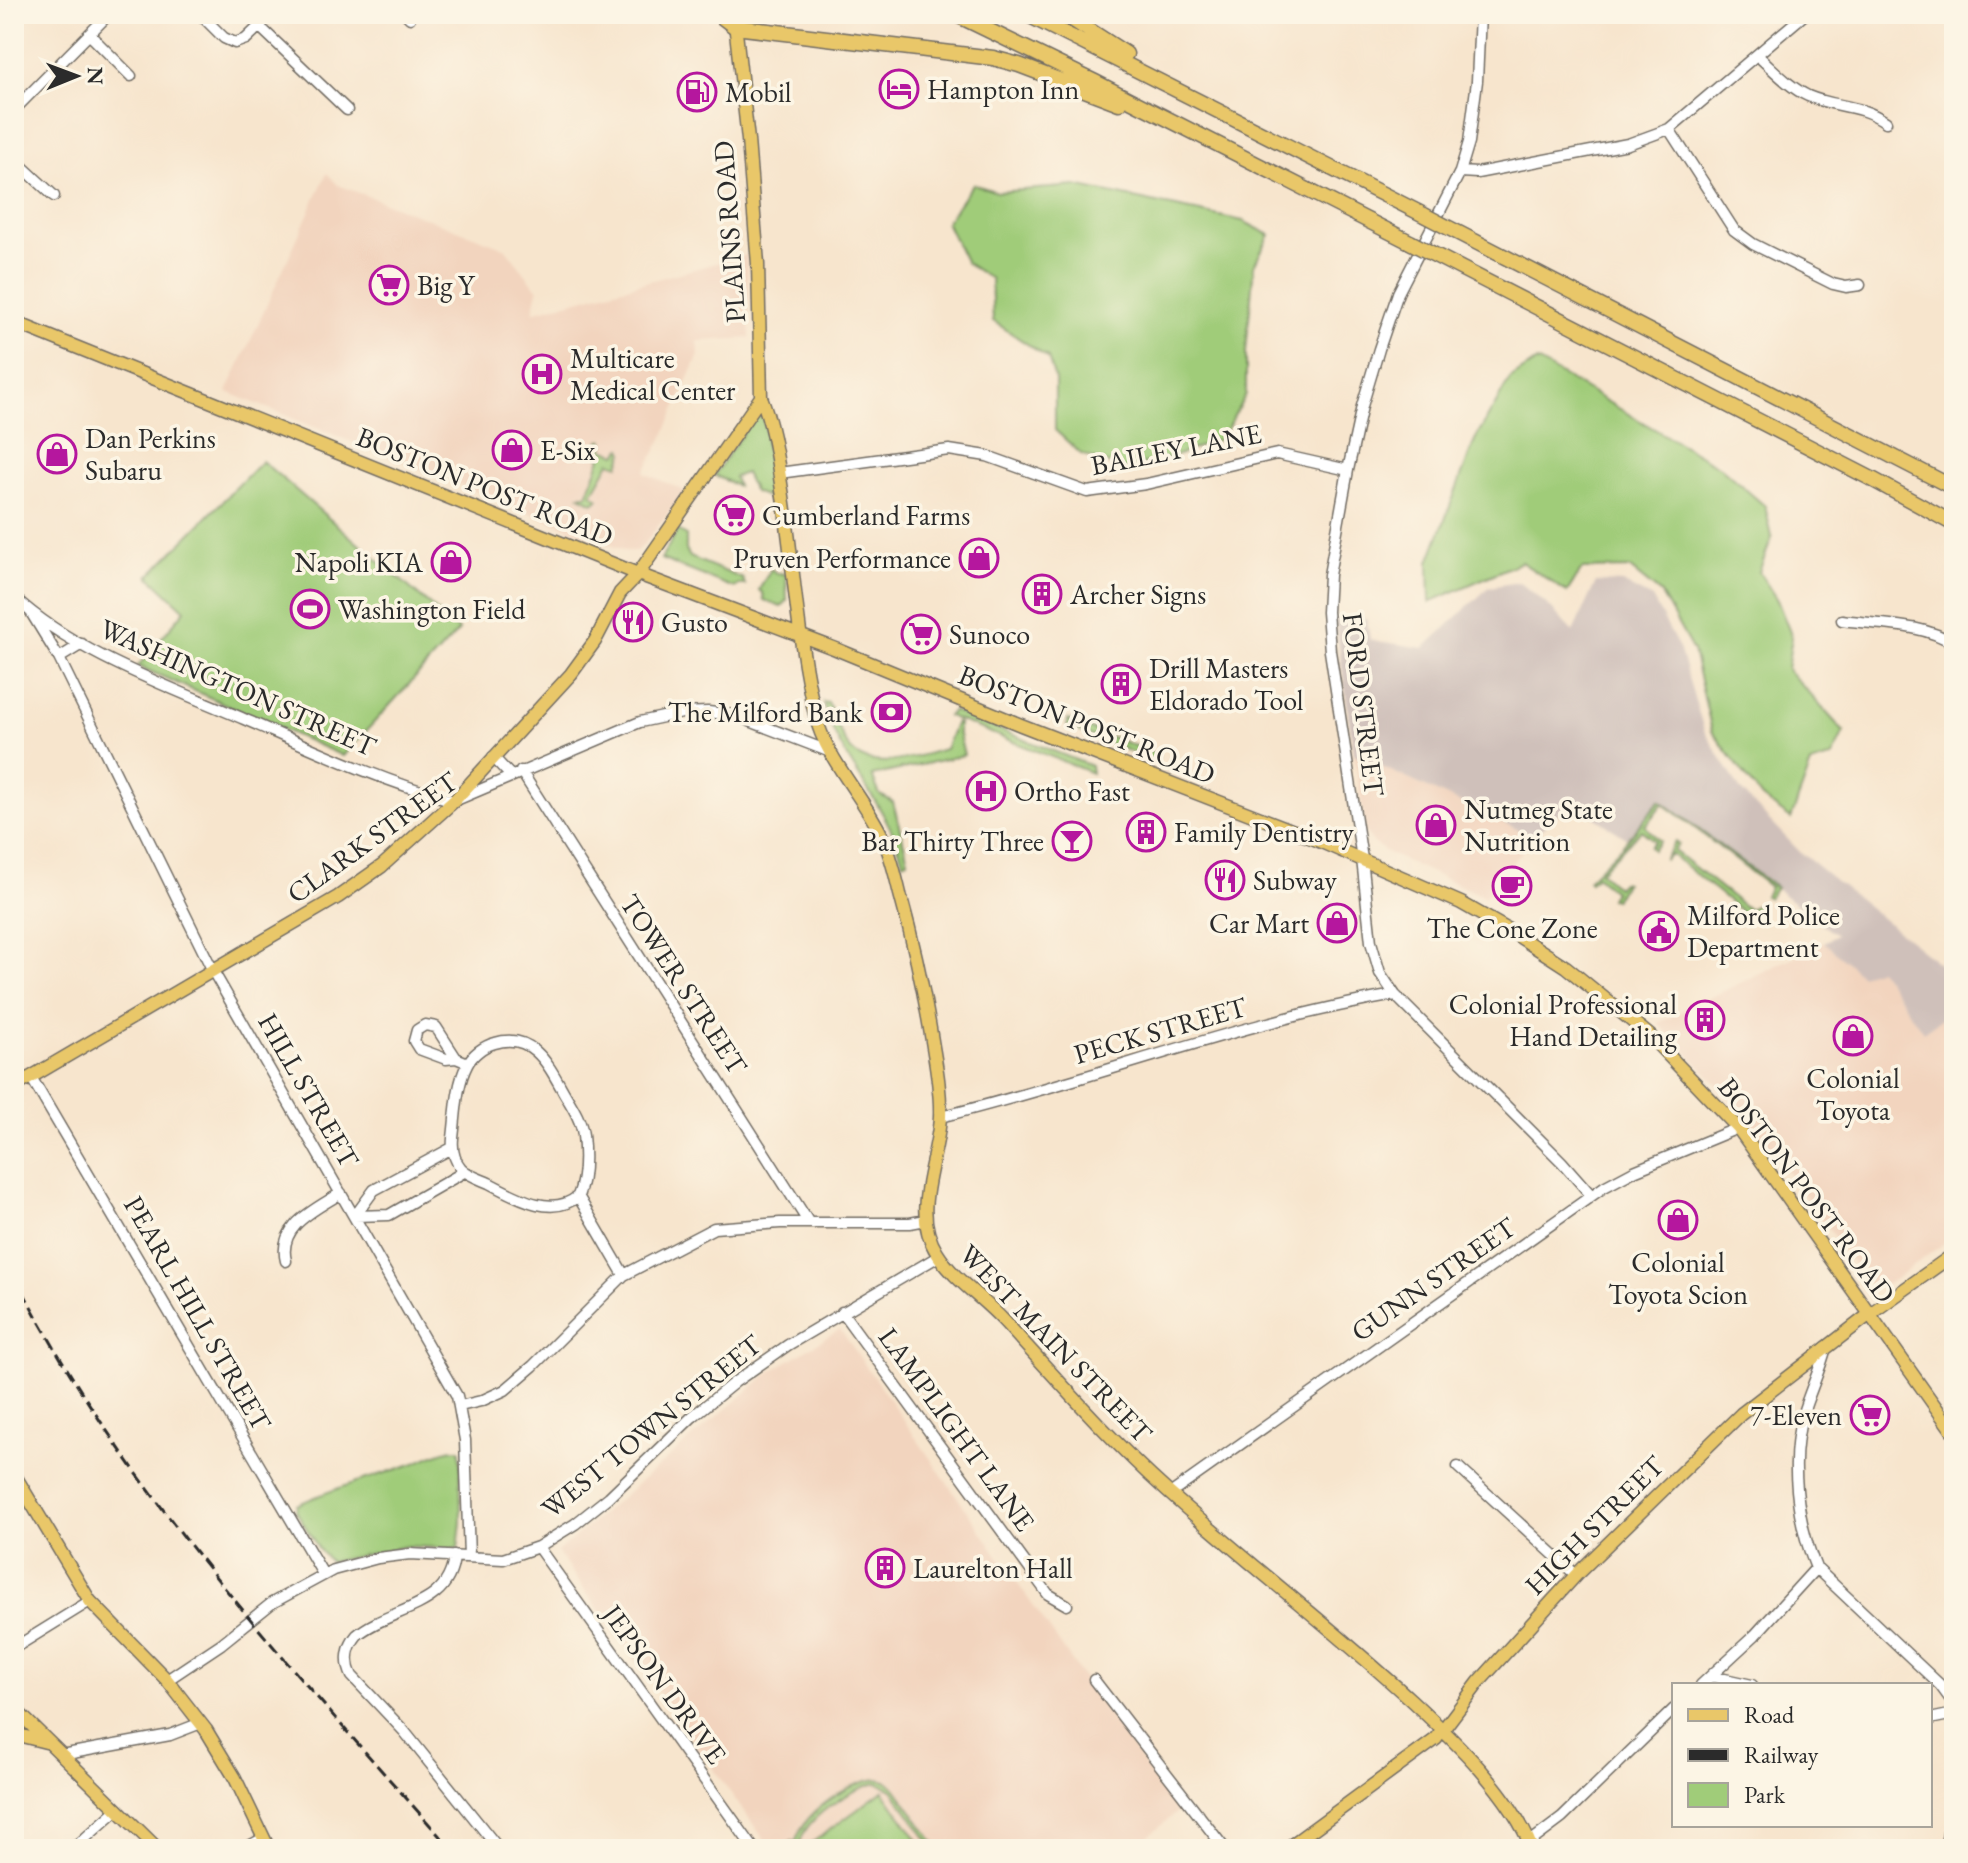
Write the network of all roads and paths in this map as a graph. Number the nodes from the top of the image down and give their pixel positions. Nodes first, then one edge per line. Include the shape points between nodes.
1 (109, 14) edge
2 (200, 14) edge
3 (272, 14) edge
4 (718, 14) edge
5 (955, 14) edge
6 (1026, 14) edge
7 (1064, 14) edge
8 (1480, 14) edge
9 (1805, 14) edge
10 (734, 21) edge
11 (260, 27) junction
12 (89, 34) junction
13 (1758, 56) junction
14 (131, 76) dead end
15 (1200, 101) junction
16 (14, 110) edge
17 (347, 110) dead end
18 (1886, 122) dead end
19 (1669, 129) junction
20 (1195, 132) junction
21 (14, 159) edge
22 (1460, 172) junction
23 (54, 196) dead end
24 (1860, 285) dead end
25 (14, 322) edge
26 (761, 397) junction
27 (1348, 470) junction
28 (779, 473) junction
29 (1954, 488) edge
30 (1954, 524) edge
31 (638, 574) junction
32 (14, 597) edge
33 (32, 614) junction
34 (1842, 620) dead end
35 (802, 636) junction
36 (82, 644) junction
37 (1954, 644) edge
38 (59, 658) junction
39 (828, 751) junction
40 (493, 757) junction
41 (516, 773) junction
42 (454, 801) junction
43 (1362, 859) junction
44 (213, 971) junction
45 (1395, 995) junction
46 (456, 1058) dead end
47 (468, 1063) junction
48 (31, 1077) junction
49 (14, 1087) edge
50 (940, 1117) junction
51 (1738, 1128) junction
52 (452, 1148) junction
53 (464, 1172) junction
54 (341, 1193) junction
55 (1591, 1195) junction
56 (578, 1196) junction
57 (355, 1216) junction
58 (926, 1220) junction
59 (809, 1223) junction
60 (1954, 1254) edge
61 (939, 1256) junction
62 (286, 1261) dead end
63 (624, 1275) junction
64 (842, 1312) junction
65 (1870, 1314) junction
66 (1826, 1347) junction
67 (460, 1406) junction
68 (1954, 1433) edge
69 (1458, 1467) dead end
70 (14, 1474) edge
71 (1170, 1494) junction
72 (538, 1547) junction
73 (454, 1556) junction
74 (469, 1557) junction
75 (1816, 1568) junction
76 (323, 1574) junction
77 (1576, 1575) junction
78 (90, 1601) junction
79 (1067, 1605) dead end
80 (14, 1648) edge
81 (1711, 1676) junction
82 (167, 1680) junction
83 (1094, 1680) dead end
84 (1703, 1683) edge
85 (1743, 1683) edge
86 (1954, 1704) edge
87 (14, 1708) edge
88 (1672, 1711) edge
89 (1954, 1714) edge
90 (1932, 1719) edge
91 (201, 1723) junction
92 (1444, 1729) junction
93 (14, 1734) edge
94 (48, 1743) junction
95 (61, 1755) junction
96 (1954, 1803) edge
97 (118, 1809) junction
98 (266, 1843) edge
99 (1531, 1846) edge
100 (73, 1849) edge
101 (158, 1849) edge
102 (244, 1849) edge
103 (499, 1849) edge
104 (754, 1849) edge
105 (1225, 1849) edge
106 (1286, 1849) edge
107 (1945, 1849) edge

1 - 12 street
2 - 11 street via 224,38 241,42
3 - 11 street
4 - 10 highway
5 - 20 highway
6 - 15 highway
7 - 15 highway
8 - 22 street, FORD STREET via 1474,114
9 - 13 street
10 - 20 highway via 993,58
10 - 26 main road, PLAINS ROAD via 757,251
11 - 17 street
12 - 14 street
12 - 16 street
13 - 18 street via 1801,92 1869,111
13 - 19 street
15 - 29 highway, bridge
19 - 22 street via 1628,144
19 - 24 street via 1743,238 1833,284
20 - 30 highway, bridge
21 - 23 street
22 - 27 street, FORD STREET via 1398,293
25 - 31 main road, BOSTON POST ROAD
26 - 28 main road, PLAINS ROAD
26 - 31 main road
27 - 28 street, BAILEY LANE via 1277,454 1087,492 987,456 949,450
27 - 43 street, FORD STREET via 1327,612
28 - 35 main road, PLAINS ROAD
31 - 35 main road, BOSTON POST ROAD
31 - 40 main road via 620,593 571,674
32 - 33 street, WASHINGTON STREET
33 - 36 street, WASHINGTON STREET
33 - 38 street, HILL STREET
34 - 37 street via 1914,630
35 - 39 main road, WEST MAIN STREET via 813,708
35 - 43 main road, BOSTON POST ROAD
36 - 38 street
36 - 42 street, WASHINGTON STREET via 315,751
38 - 44 street, HILL STREET
39 - 41 street, CLARK STREET via 734,715 695,712 640,722
39 - 50 main road, WEST MAIN STREET via 889,852 925,1002
40 - 41 street, TOWER STREET
40 - 42 main road
41 - 42 street, CLARK STREET
41 - 59 street, TOWER STREET
42 - 44 main road, CLARK STREET via 363,880
43 - 45 street, FORD STREET via 1373,952
43 - 51 main road, BOSTON POST ROAD via 1461,903 1566,967 1663,1048
44 - 48 main road, CLARK STREET
44 - 54 street, HILL STREET
45 - 50 street, PECK STREET via 1221,1036
45 - 55 street, FORD STREET
46 - 47 street
47 - 52 street
47 - 56 street via 484,1048 502,1042 527,1045 542,1056 583,1134
48 - 49 main road, CLARK STREET
48 - 76 street, PEARL HILL STREET
50 - 58 main road, WEST MAIN STREET
51 - 55 street, GUNN STREET via 1634,1171
51 - 65 main road, BOSTON POST ROAD
52 - 53 street
52 - 57 street via 374,1190
53 - 56 street via 534,1203 561,1205
53 - 57 street via 389,1215
54 - 57 street, HILL STREET
54 - 62 street via 294,1226 284,1242
55 - 71 street, GUNN STREET
56 - 63 street
57 - 67 street, HILL STREET
58 - 59 street
58 - 61 main road, WEST MAIN STREET
59 - 63 street via 714,1228
60 - 65 main road, HIGH STREET
61 - 64 street, WEST TOWN STREET
61 - 71 main road, WEST MAIN STREET
63 - 67 street via 505,1390
64 - 72 street, WEST TOWN STREET via 726,1388 609,1497
64 - 79 street, LAMPLIGHT LANE via 1048,1594
65 - 66 main road, HIGH STREET
65 - 68 main road, BOSTON POST ROAD
66 - 75 street via 1797,1442 1798,1489
66 - 77 main road, HIGH STREET via 1741,1414
67 - 74 street, HILL STREET
69 - 77 street
70 - 78 main road
71 - 92 main road, WEST MAIN STREET
72 - 74 street, WEST TOWN STREET via 503,1559
72 - 104 street, JEPSON DRIVE
73 - 74 street, WEST TOWN STREET
73 - 76 street, WEST TOWN STREET via 393,1555
73 - 103 street via 451,1577 439,1591 357,1635 348,1665
75 - 81 street
75 - 86 street
76 - 82 street, WEST TOWN STREET via 272,1603
77 - 92 main road, HIGH STREET via 1479,1682
78 - 80 street
78 - 82 main road
81 - 84 street
81 - 85 street
82 - 91 main road
83 - 105 street
87 - 94 main road
88 - 99 street
89 - 90 street
91 - 95 street via 170,1735
91 - 98 main road
92 - 99 main road, WEST MAIN STREET via 1491,1783
92 - 106 main road, HIGH STREET
93 - 94 main road
94 - 95 main road
95 - 97 main road
96 - 107 street
97 - 100 street
97 - 101 main road
98 - 102 street

